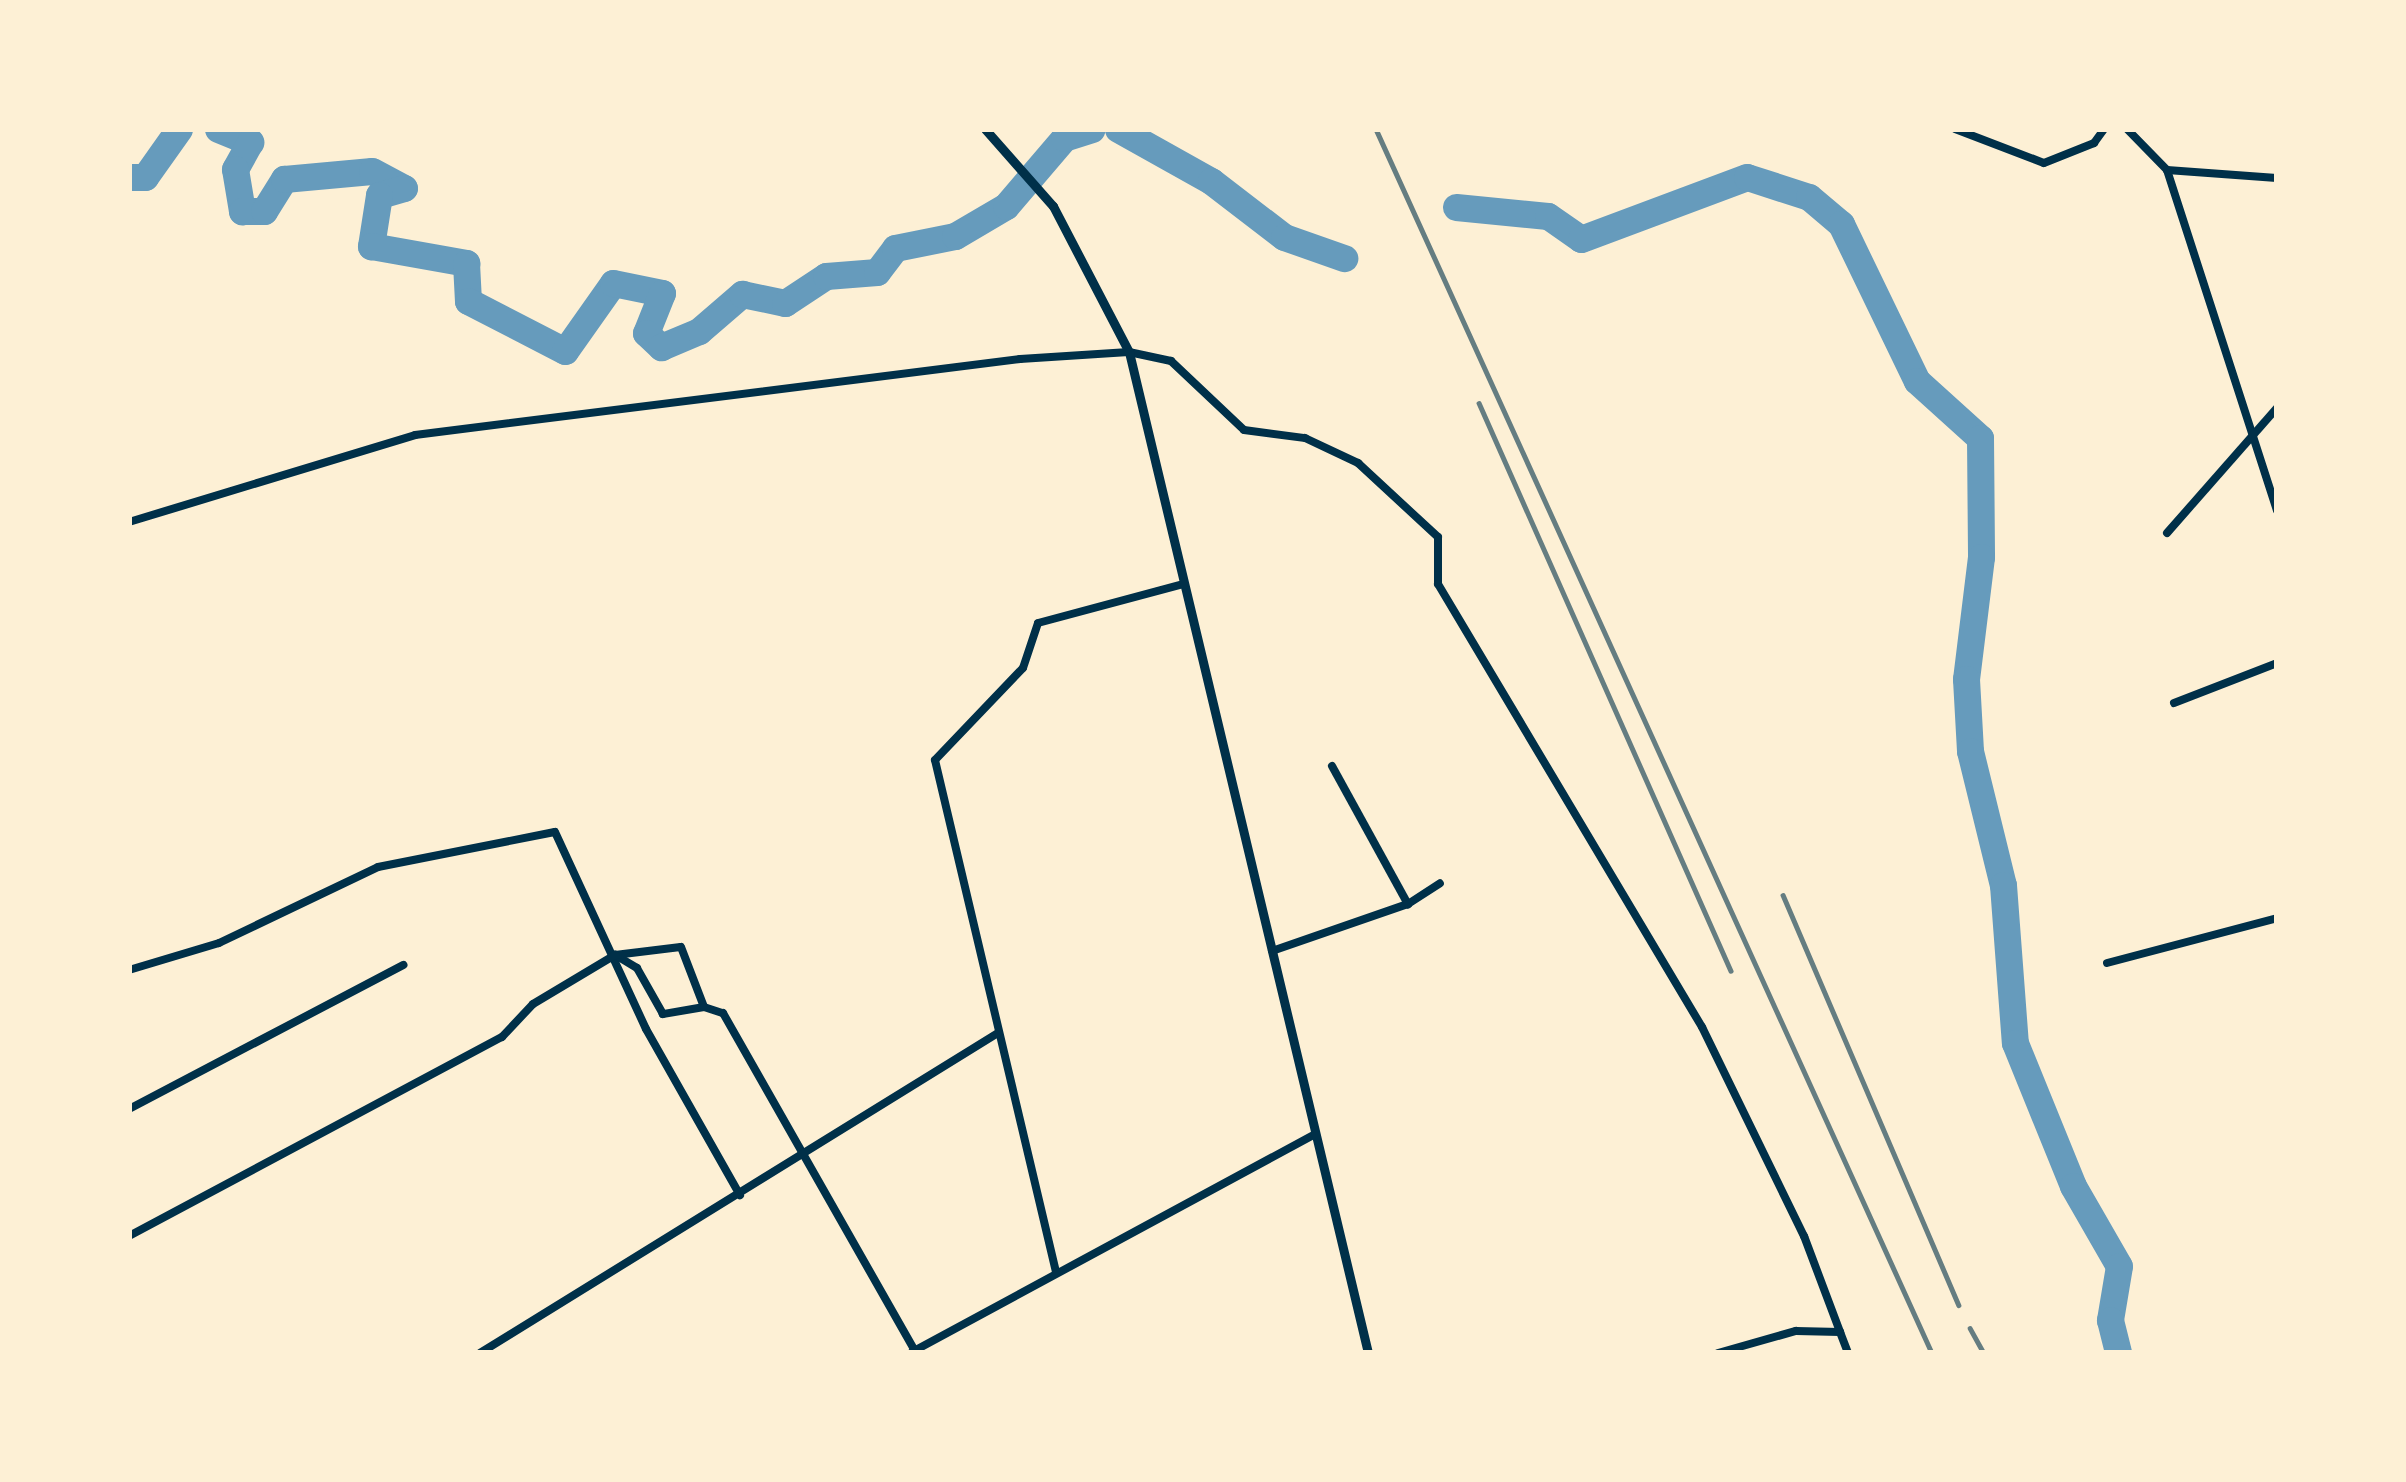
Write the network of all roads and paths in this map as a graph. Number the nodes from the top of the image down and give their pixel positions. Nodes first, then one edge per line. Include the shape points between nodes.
1 (985, 129) edge
2 (1955, 129) edge
3 (2104, 129) edge
4 (2127, 129) edge
5 (2168, 170) junction
6 (2277, 178) edge
7 (1129, 352) junction
8 (2277, 408) edge
9 (2249, 436) junction
10 (2277, 511) edge
11 (129, 522) edge
12 (2167, 532) dead end
13 (1184, 584) junction
14 (2277, 663) edge
15 (2174, 703) dead end
16 (1332, 766) dead end
17 (1440, 883) dead end
18 (1408, 904) junction
19 (2277, 918) edge
20 (1272, 951) junction
21 (615, 955) junction
22 (2107, 963) dead end
23 (403, 964) dead end
24 (129, 970) edge
25 (704, 1007) junction
26 (998, 1034) junction
27 (129, 1109) edge
28 (1317, 1133) junction
29 (808, 1152) junction
30 (740, 1195) junction
31 (129, 1236) edge
32 (1056, 1272) junction
33 (1840, 1332) junction
34 (913, 1352) edge
35 (480, 1353) edge
36 (1368, 1353) edge
37 (1718, 1353) edge
38 (1849, 1353) edge

1 - 7 street via 1053,206
2 - 3 street via 2044,163 2094,143
4 - 5 street
5 - 6 street
5 - 9 street
7 - 11 street via 1020,358 715,403 415,434
7 - 13 street
7 - 33 street via 1171,361 1244,430 1305,438 1358,463 1438,537 1438,584 1702,1027 1804,1236
8 - 9 street
9 - 10 street
9 - 12 street
13 - 20 street
13 - 26 street via 1038,623 1023,668 935,760
14 - 15 street
16 - 18 street
17 - 18 street
18 - 20 street
19 - 22 street
20 - 28 street
21 - 24 street via 554,832 378,867 219,943
21 - 25 street via 637,968 663,1014
21 - 25 street via 681,947
21 - 30 street via 646,1029
21 - 31 street via 533,1004 502,1037
23 - 27 street
25 - 29 street via 723,1013
26 - 29 street
26 - 32 street
28 - 32 street
28 - 36 street
29 - 30 street
29 - 34 street
30 - 35 street
32 - 34 street
33 - 37 street via 1796,1331
33 - 38 street

